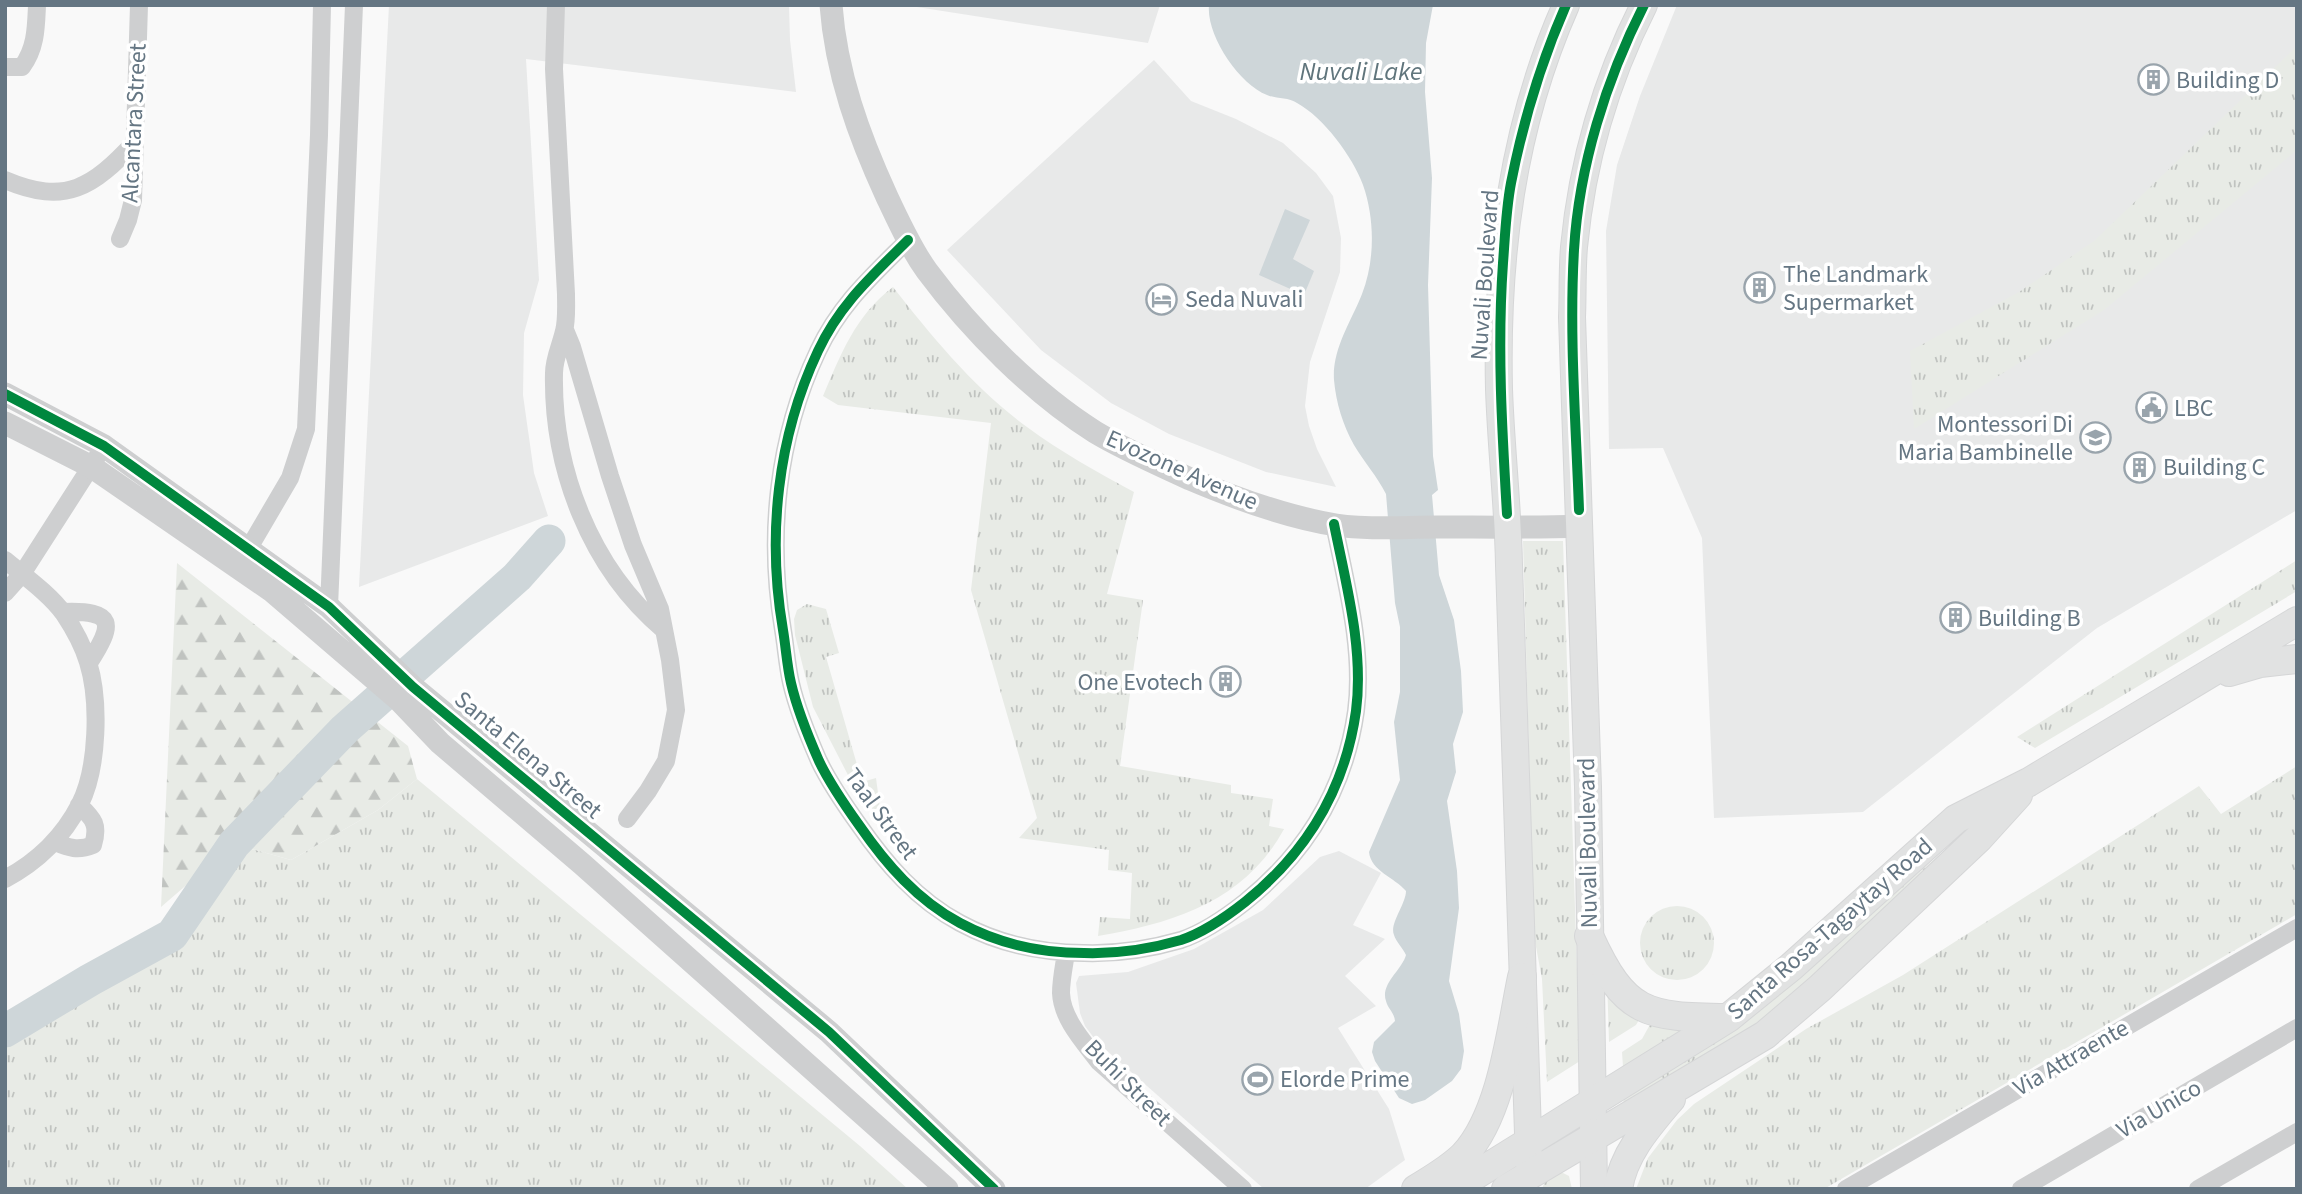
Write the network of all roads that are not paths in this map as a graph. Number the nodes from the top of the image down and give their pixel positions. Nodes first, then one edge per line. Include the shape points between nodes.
1 (37, 5) edge
2 (139, 5) edge
3 (322, 5) edge
4 (354, 5) edge
5 (556, 5) edge
6 (831, 5) edge
7 (1566, 5) edge
8 (1644, 5) edge
9 (5, 66) edge
10 (135, 142) junction
11 (5, 180) edge
12 (120, 239) dead end
13 (908, 240) junction
14 (565, 330) junction
15 (5, 394) edge
16 (5, 423) edge
17 (104, 446) junction
18 (92, 467) junction
19 (1579, 518) junction
20 (1508, 521) junction
21 (1334, 524) junction
22 (249, 548) junction
23 (5, 560) edge
24 (22, 574) junction
25 (5, 593) edge
26 (329, 607) junction
27 (63, 612) junction
28 (2297, 621) edge
29 (664, 631) junction
30 (2297, 659) edge
31 (89, 663) junction
32 (385, 673) junction
33 (2199, 679) junction
34 (406, 693) junction
35 (2029, 782) junction
36 (79, 805) junction
37 (627, 819) dead end
38 (55, 842) junction
39 (5, 879) edge
40 (2297, 928) edge
41 (1589, 936) junction
42 (1066, 953) junction
43 (1522, 977) junction
44 (1728, 1018) junction
45 (2297, 1028) edge
46 (829, 1032) junction
47 (803, 1059) junction
48 (1683, 1085) junction
49 (1591, 1104) junction
50 (2297, 1132) edge
51 (1592, 1137) junction
52 (1528, 1143) junction
53 (1522, 1184) edge
54 (947, 1189) edge
55 (994, 1189) edge
56 (1243, 1189) edge
57 (1416, 1189) edge
58 (1453, 1189) edge
59 (1594, 1189) edge
60 (1618, 1189) edge
61 (1846, 1189) edge
62 (2021, 1189) edge
63 (2198, 1189) edge

1 - 9 street via 31,55 22,67
2 - 10 street, Alcantara Street
3 - 22 street via 306,429 290,478
4 - 26 street
5 - 14 street via 554,69
6 - 13 street, Evozone Avenue via 841,75 859,130
7 - 20 main road, Nuvali Boulevard via 1532,97 1511,184 1505,235 1499,388
8 - 19 main road, Nuvali Boulevard via 1597,125 1574,247
10 - 11 street via 97,179 76,189 48,192
10 - 12 street, Alcantara Street via 133,200
13 - 21 street, Evozone Avenue via 926,270 987,340 1044,393 1093,430 1161,466 1239,498
13 - 42 street, Taal Street via 850,298 820,348 796,405 779,488 775,544 777,599 791,682 838,796 896,874 933,907 992,938
14 - 29 street
14 - 29 street via 554,369 554,408 575,503 603,559 643,612
15 - 17 street, Santa Elena Street
16 - 18 street, Santa Elena Street
17 - 18 street
17 - 22 street, Santa Elena Street
18 - 24 street
18 - 32 street, Santa Elena Street
19 - 20 street, Evozone Avenue
19 - 41 main road, Nuvali Boulevard
20 - 21 street, Evozone Avenue via 1445,527
20 - 43 main road, Nuvali Boulevard
21 - 42 street, Taal Street via 1358,682 1350,742 1322,817 1279,872 1212,925 1181,939 1112,953
22 - 26 street, Santa Elena Street
23 - 24 street
24 - 25 street
24 - 27 street
26 - 32 street, Santa Elena Street
27 - 31 street
27 - 31 street via 88,611 100,615 106,624 106,636
28 - 33 main road, Santa Rosa-Tagaytay Road
29 - 37 street via 676,710 666,761
30 - 33 main road
31 - 36 street via 94,737 89,779
32 - 34 street, Santa Elena Street
33 - 35 main road, Santa Rosa-Tagaytay Road
34 - 46 street, Santa Elena Street
34 - 47 street, Santa Elena Street via 440,743
35 - 44 main road, Santa Rosa-Tagaytay Road via 1956,819
35 - 48 main road, Santa Rosa-Tagaytay Road via 1979,838 1790,1015
36 - 38 street
36 - 38 street via 91,816 97,832 93,845 70,849
38 - 39 street
40 - 61 street, Via Attraente
41 - 44 main road via 1608,973 1638,1005 1673,1017
41 - 49 main road, Nuvali Boulevard
42 - 56 street, Buhi Street via 1061,991 1064,1012 1091,1052
43 - 52 main road, Nuvali Boulevard
43 - 57 main road via 1497,1092 1482,1129 1464,1155
44 - 49 main road, Santa Rosa-Tagaytay Road
45 - 62 street, Via Unico
46 - 47 street
46 - 55 street, Santa Elena Street
47 - 54 street, Santa Elena Street
48 - 51 main road, Santa Rosa-Tagaytay Road
48 - 60 main road via 1636,1144
49 - 51 main road, Nuvali Boulevard
49 - 52 main road, Santa Rosa-Tagaytay Road
50 - 63 street
51 - 53 main road, Santa Rosa-Tagaytay Road
51 - 59 main road, Nuvali Boulevard
52 - 53 main road, Nuvali Boulevard
52 - 58 main road, Santa Rosa-Tagaytay Road

